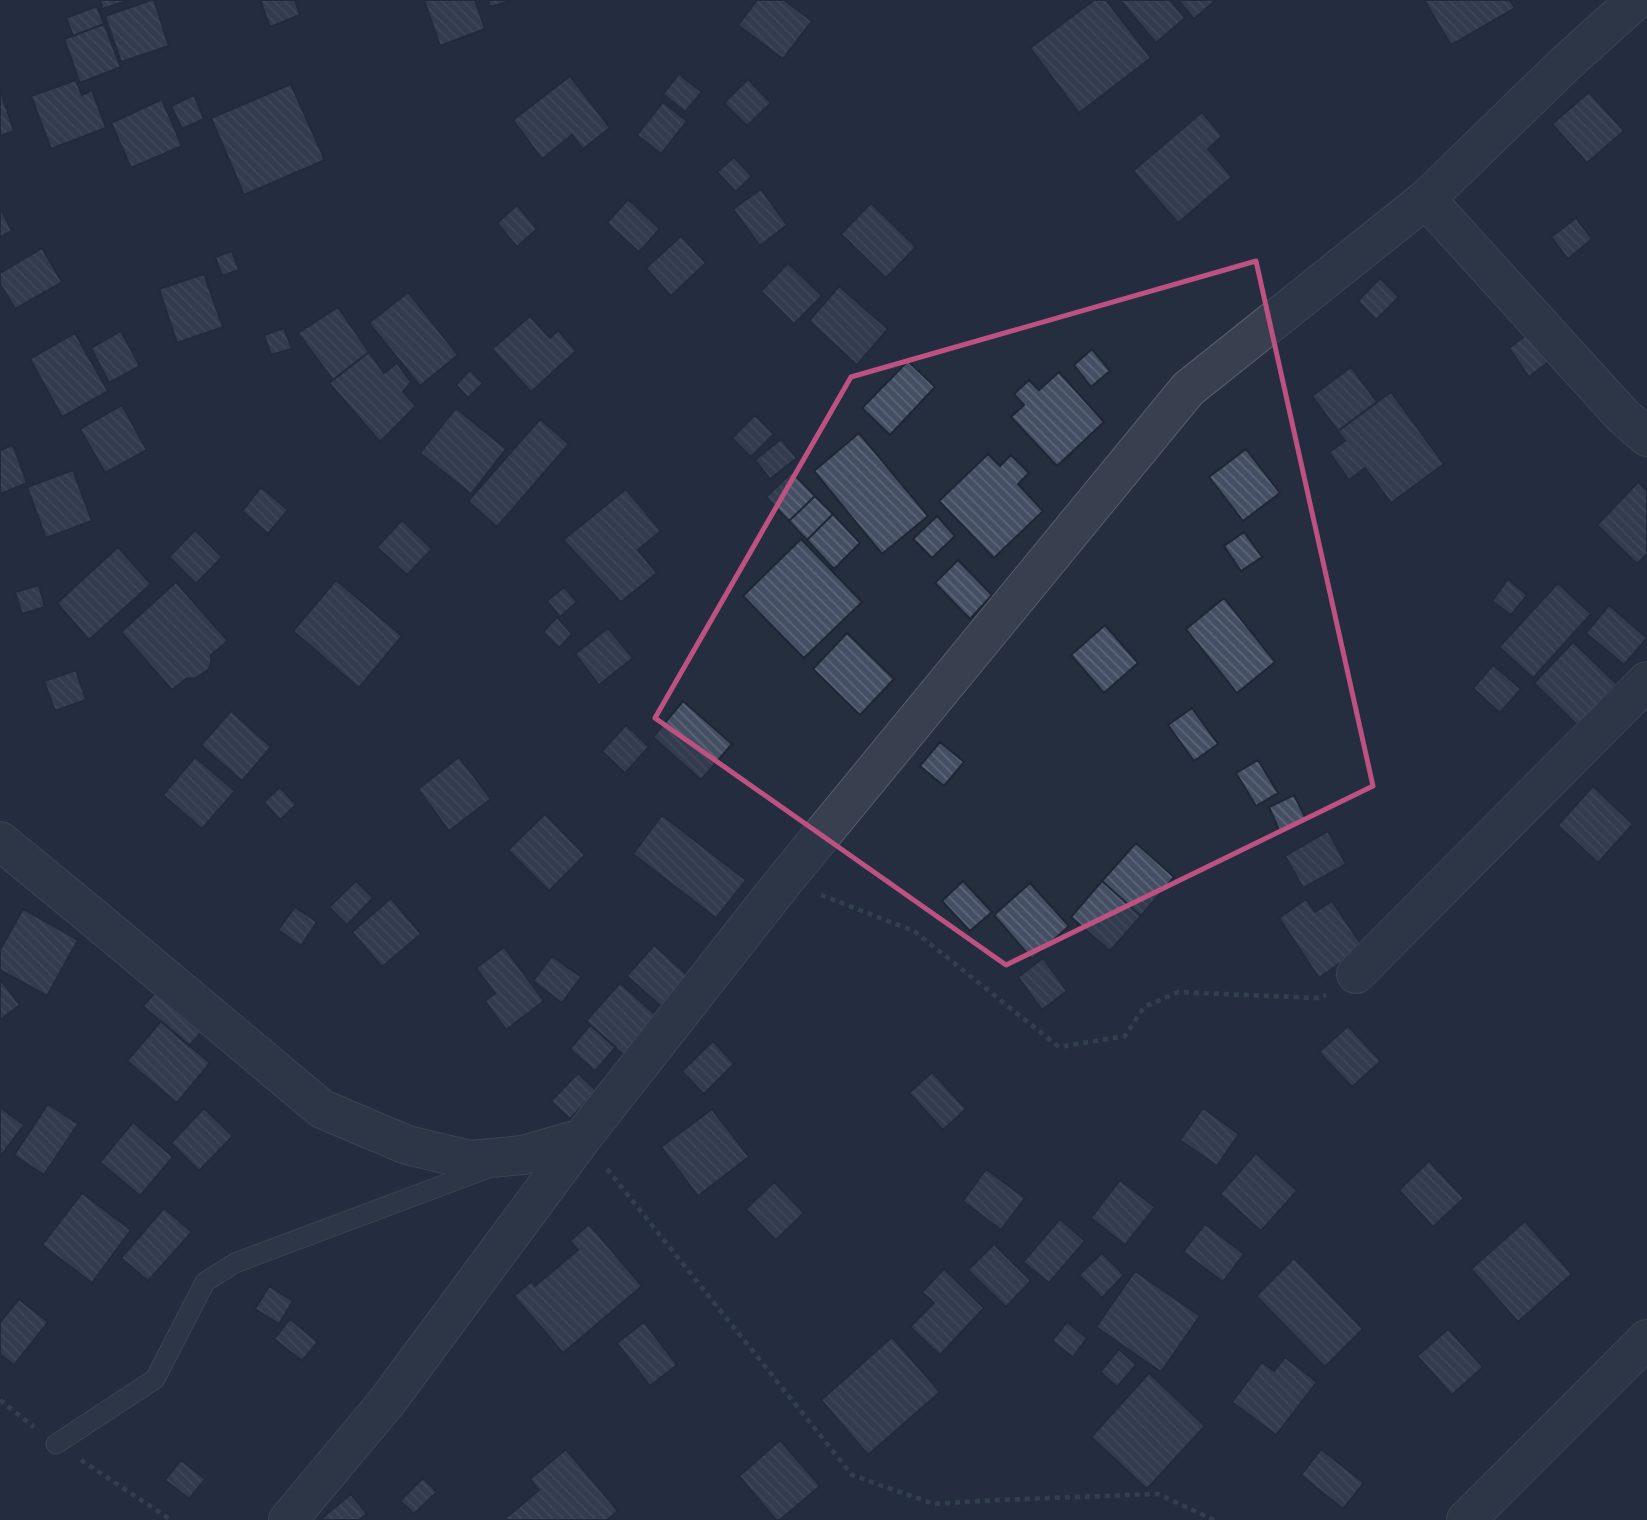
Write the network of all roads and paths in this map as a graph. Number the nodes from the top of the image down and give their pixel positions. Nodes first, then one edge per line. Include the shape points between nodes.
1 (1636, 0) edge
2 (1426, 199) junction
3 (1647, 437) edge
4 (1647, 681) edge
5 (0, 841) edge
6 (784, 881) junction
7 (1356, 974) joint
8 (582, 1138) junction
9 (523, 1155) junction
10 (1647, 1339) edge
11 (56, 1444) dead end
12 (288, 1520) edge
13 (1214, 1520) edge
14 (1466, 1520) edge

1 - 2 street
2 - 3 street
2 - 6 street via 1188,389
4 - 7 street
5 - 9 street via 322,1109 407,1145 470,1160
6 - 7 path via 914,931 1059,1047 1125,1036 1144,1007 1178,992 1316,998 1348,990
6 - 8 street
8 - 9 street
8 - 12 street via 386,1403
8 - 13 path via 852,1475 934,1504 1158,1494
9 - 11 lane via 235,1262 205,1282 155,1379
10 - 14 street

